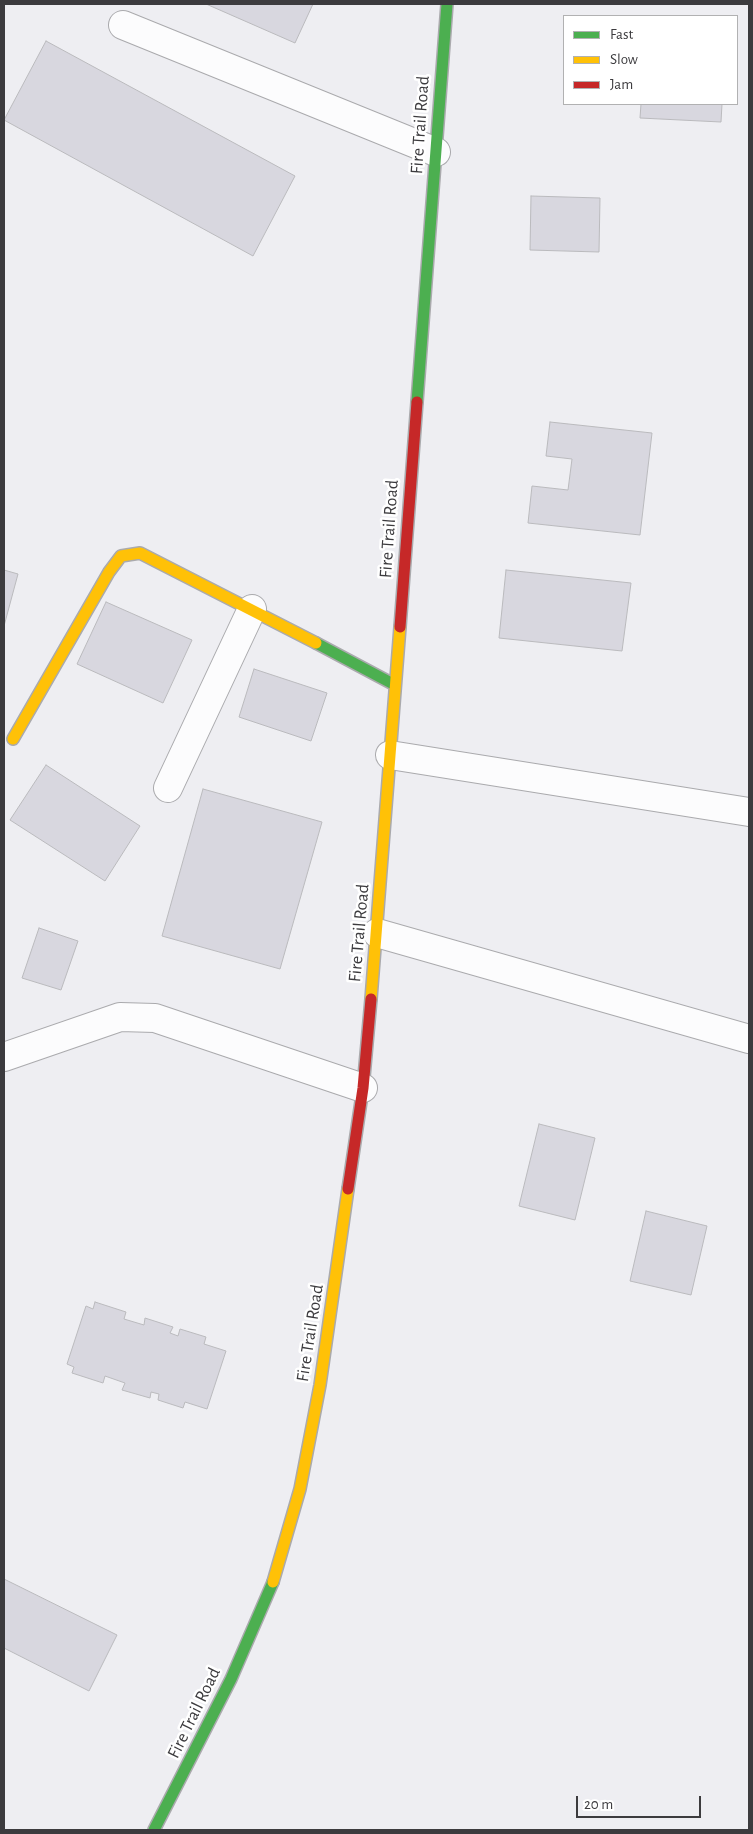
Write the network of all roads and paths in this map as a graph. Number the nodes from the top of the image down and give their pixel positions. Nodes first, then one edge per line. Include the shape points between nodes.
1 (447, 4) edge
2 (123, 25) dead end
3 (436, 152) junction
4 (252, 609) junction
5 (395, 685) junction
6 (13, 739) dead end
7 (390, 755) junction
8 (168, 788) dead end
9 (749, 812) edge
10 (377, 933) junction
11 (749, 1039) edge
12 (4, 1057) edge
13 (363, 1088) junction
14 (154, 1830) edge

1 - 3 street, Fire Trail Road
2 - 3 street
3 - 5 street, Fire Trail Road
4 - 5 street
4 - 6 street via 140,553 121,556
4 - 8 street
5 - 7 street, Fire Trail Road
7 - 9 street
7 - 10 street, Fire Trail Road
10 - 11 street
10 - 13 street, Fire Trail Road
12 - 13 street via 120,1017 155,1018
13 - 14 street, Fire Trail Road via 320,1385 300,1489 271,1590 227,1688

